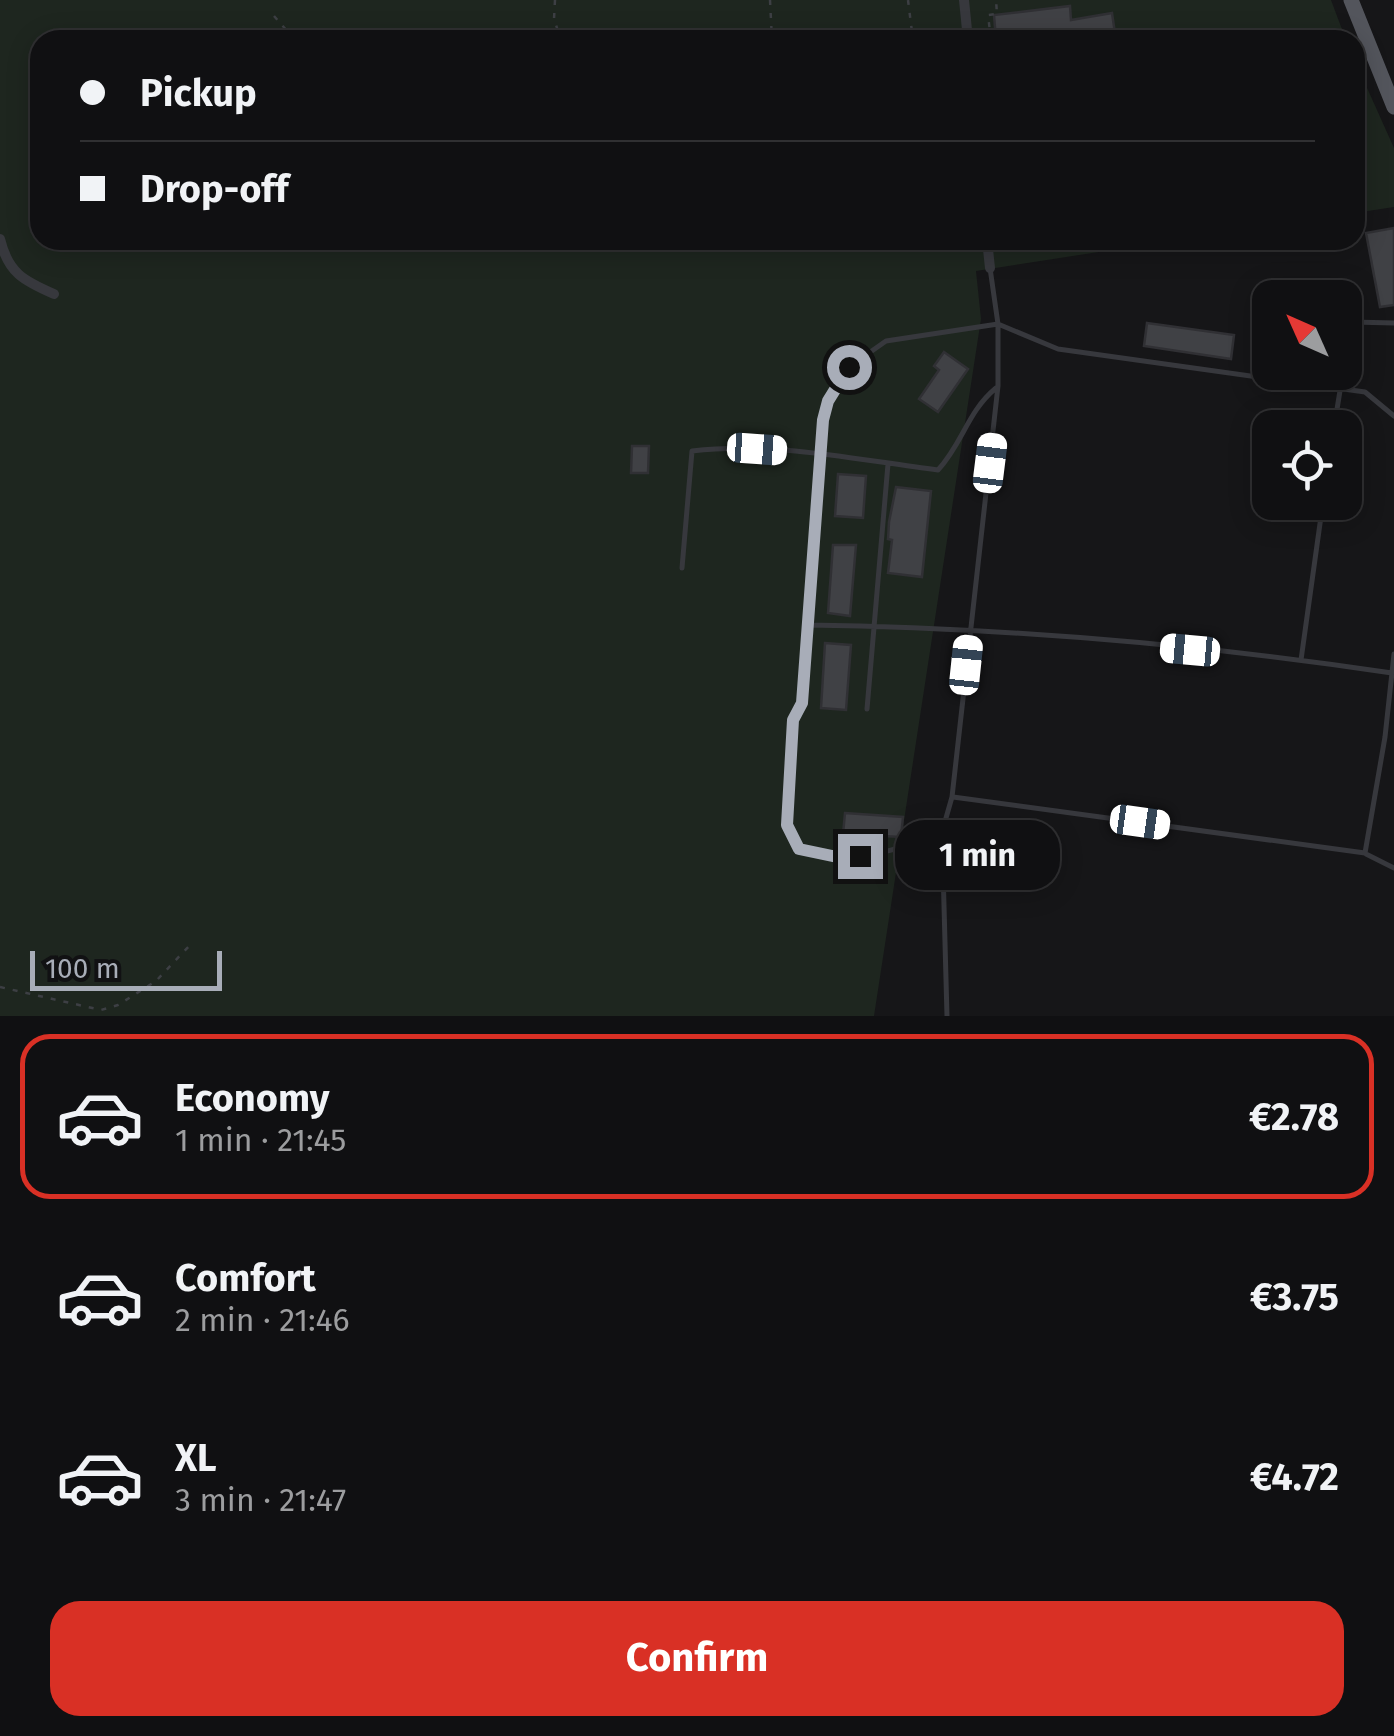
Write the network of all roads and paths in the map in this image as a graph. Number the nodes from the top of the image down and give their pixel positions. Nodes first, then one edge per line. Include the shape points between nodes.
1 (555, 0) edge
2 (770, 0) edge
3 (908, 0) edge
4 (964, 0) edge
5 (996, 0) edge
6 (1351, 0) edge
7 (274, 16) dead end
8 (286, 30) edge
9 (558, 30) edge
10 (772, 30) edge
11 (912, 30) edge
12 (967, 30) edge
13 (989, 30) edge
14 (1363, 30) edge
15 (1365, 34) edge
16 (1393, 101) edge
17 (0, 239) edge
18 (988, 250) edge
19 (990, 268) joint
20 (54, 294) dead end
21 (1362, 322) edge
22 (998, 324) junction
23 (1394, 324) edge
24 (1252, 374) edge
25 (998, 386) junction
26 (1357, 390) edge
27 (1394, 416) edge
28 (820, 454) junction
29 (888, 464) junction
30 (1321, 520) edge
31 (682, 568) dead end
32 (808, 625) junction
33 (876, 626) junction
34 (970, 630) junction
35 (1394, 654) edge
36 (1301, 660) junction
37 (1392, 673) edge
38 (867, 709) dead end
39 (1385, 737) junction
40 (1394, 738) edge
41 (952, 797) junction
42 (942, 832) junction
43 (1364, 853) junction
44 (1394, 868) edge
45 (191, 944) dead end
46 (0, 987) edge
47 (947, 1016) edge

1 - 9 path
2 - 10 path
3 - 11 path
4 - 12 street
5 - 13 path
6 - 14 main road
7 - 8 path
15 - 16 main road
17 - 20 street via 17,276
18 - 19 street
19 - 22 lane
21 - 23 lane
22 - 24 lane via 1058,349
22 - 25 lane
22 - 28 lane via 907,335 866,352 828,401
25 - 29 lane via 977,404 938,470
25 - 34 lane
26 - 27 lane
28 - 29 lane
28 - 31 lane via 692,451
28 - 32 lane
29 - 33 lane
30 - 36 lane
32 - 33 lane
32 - 42 lane via 787,825 799,849 842,858 895,851
33 - 34 lane
33 - 38 lane
34 - 36 lane
34 - 41 lane
35 - 37 lane
36 - 37 lane
37 - 39 lane
39 - 40 lane
39 - 43 lane
41 - 42 lane
41 - 43 lane
42 - 47 lane
43 - 44 lane
45 - 46 path via 156,981 101,1010

